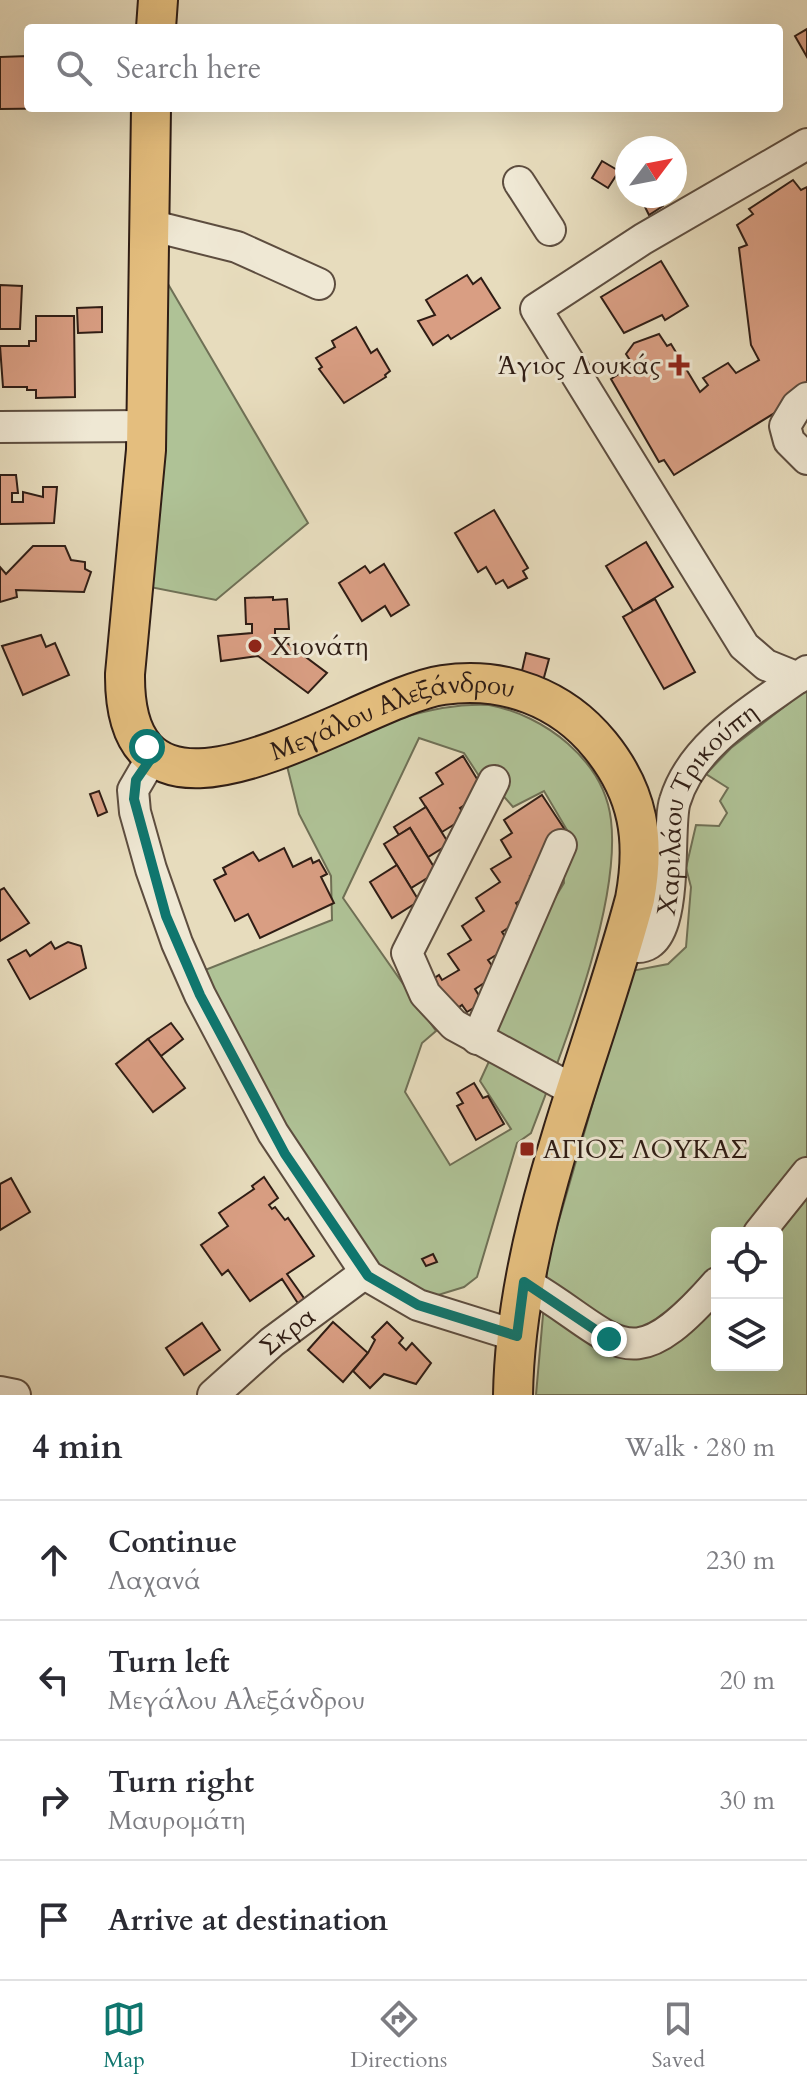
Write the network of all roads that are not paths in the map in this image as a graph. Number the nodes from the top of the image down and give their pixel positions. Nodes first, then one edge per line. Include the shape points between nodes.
1 (158, 0) edge
2 (156, 24) edge
3 (151, 112) edge
4 (807, 144) edge
5 (519, 182) dead end
6 (149, 225) junction
7 (550, 230) dead end
8 (319, 284) dead end
9 (807, 398) edge
10 (147, 426) junction
11 (0, 427) edge
12 (807, 459) edge
13 (803, 674) edge
14 (154, 754) junction
15 (494, 781) dead end
16 (561, 845) dead end
17 (623, 943) junction
18 (477, 1039) junction
19 (577, 1092) junction
20 (807, 1173) edge
21 (764, 1227) edge
22 (365, 1273) junction
23 (524, 1282) junction
24 (711, 1289) edge
25 (517, 1336) junction
26 (0, 1392) edge
27 (15, 1395) edge
28 (213, 1395) edge
29 (513, 1395) edge

1 - 2 main road
3 - 6 main road
4 - 13 street via 643,239 536,309 744,646 766,665
5 - 7 street
6 - 8 street via 237,247
6 - 10 main road
9 - 12 street via 785,426 789,441
10 - 11 street
10 - 14 main road via 125,687 131,721
13 - 17 street, Χαριλάου Τρικούπη via 720,736 682,778 673,806 665,924 652,942 632,947
14 - 17 main road, Μεγάλου Αλεξάνδρου via 192,769 242,764 440,685 494,684 538,697 586,729 632,796 642,856
14 - 22 street via 136,780 134,805 177,943 273,1133
15 - 18 street via 407,953 425,994 454,1025
16 - 18 street
17 - 19 main road, Μεγάλου Αλεξάνδρου
18 - 19 street
19 - 23 main road, Μεγάλου Αλεξάνδρου
20 - 21 street
22 - 25 street via 408,1300
22 - 28 street, Σκρα via 272,1342
23 - 24 street via 609,1339 632,1346 672,1328
23 - 25 main road, Μεγάλου Αλεξάνδρου
25 - 29 main road, Μεγάλου Αλεξάνδρου
26 - 27 street

